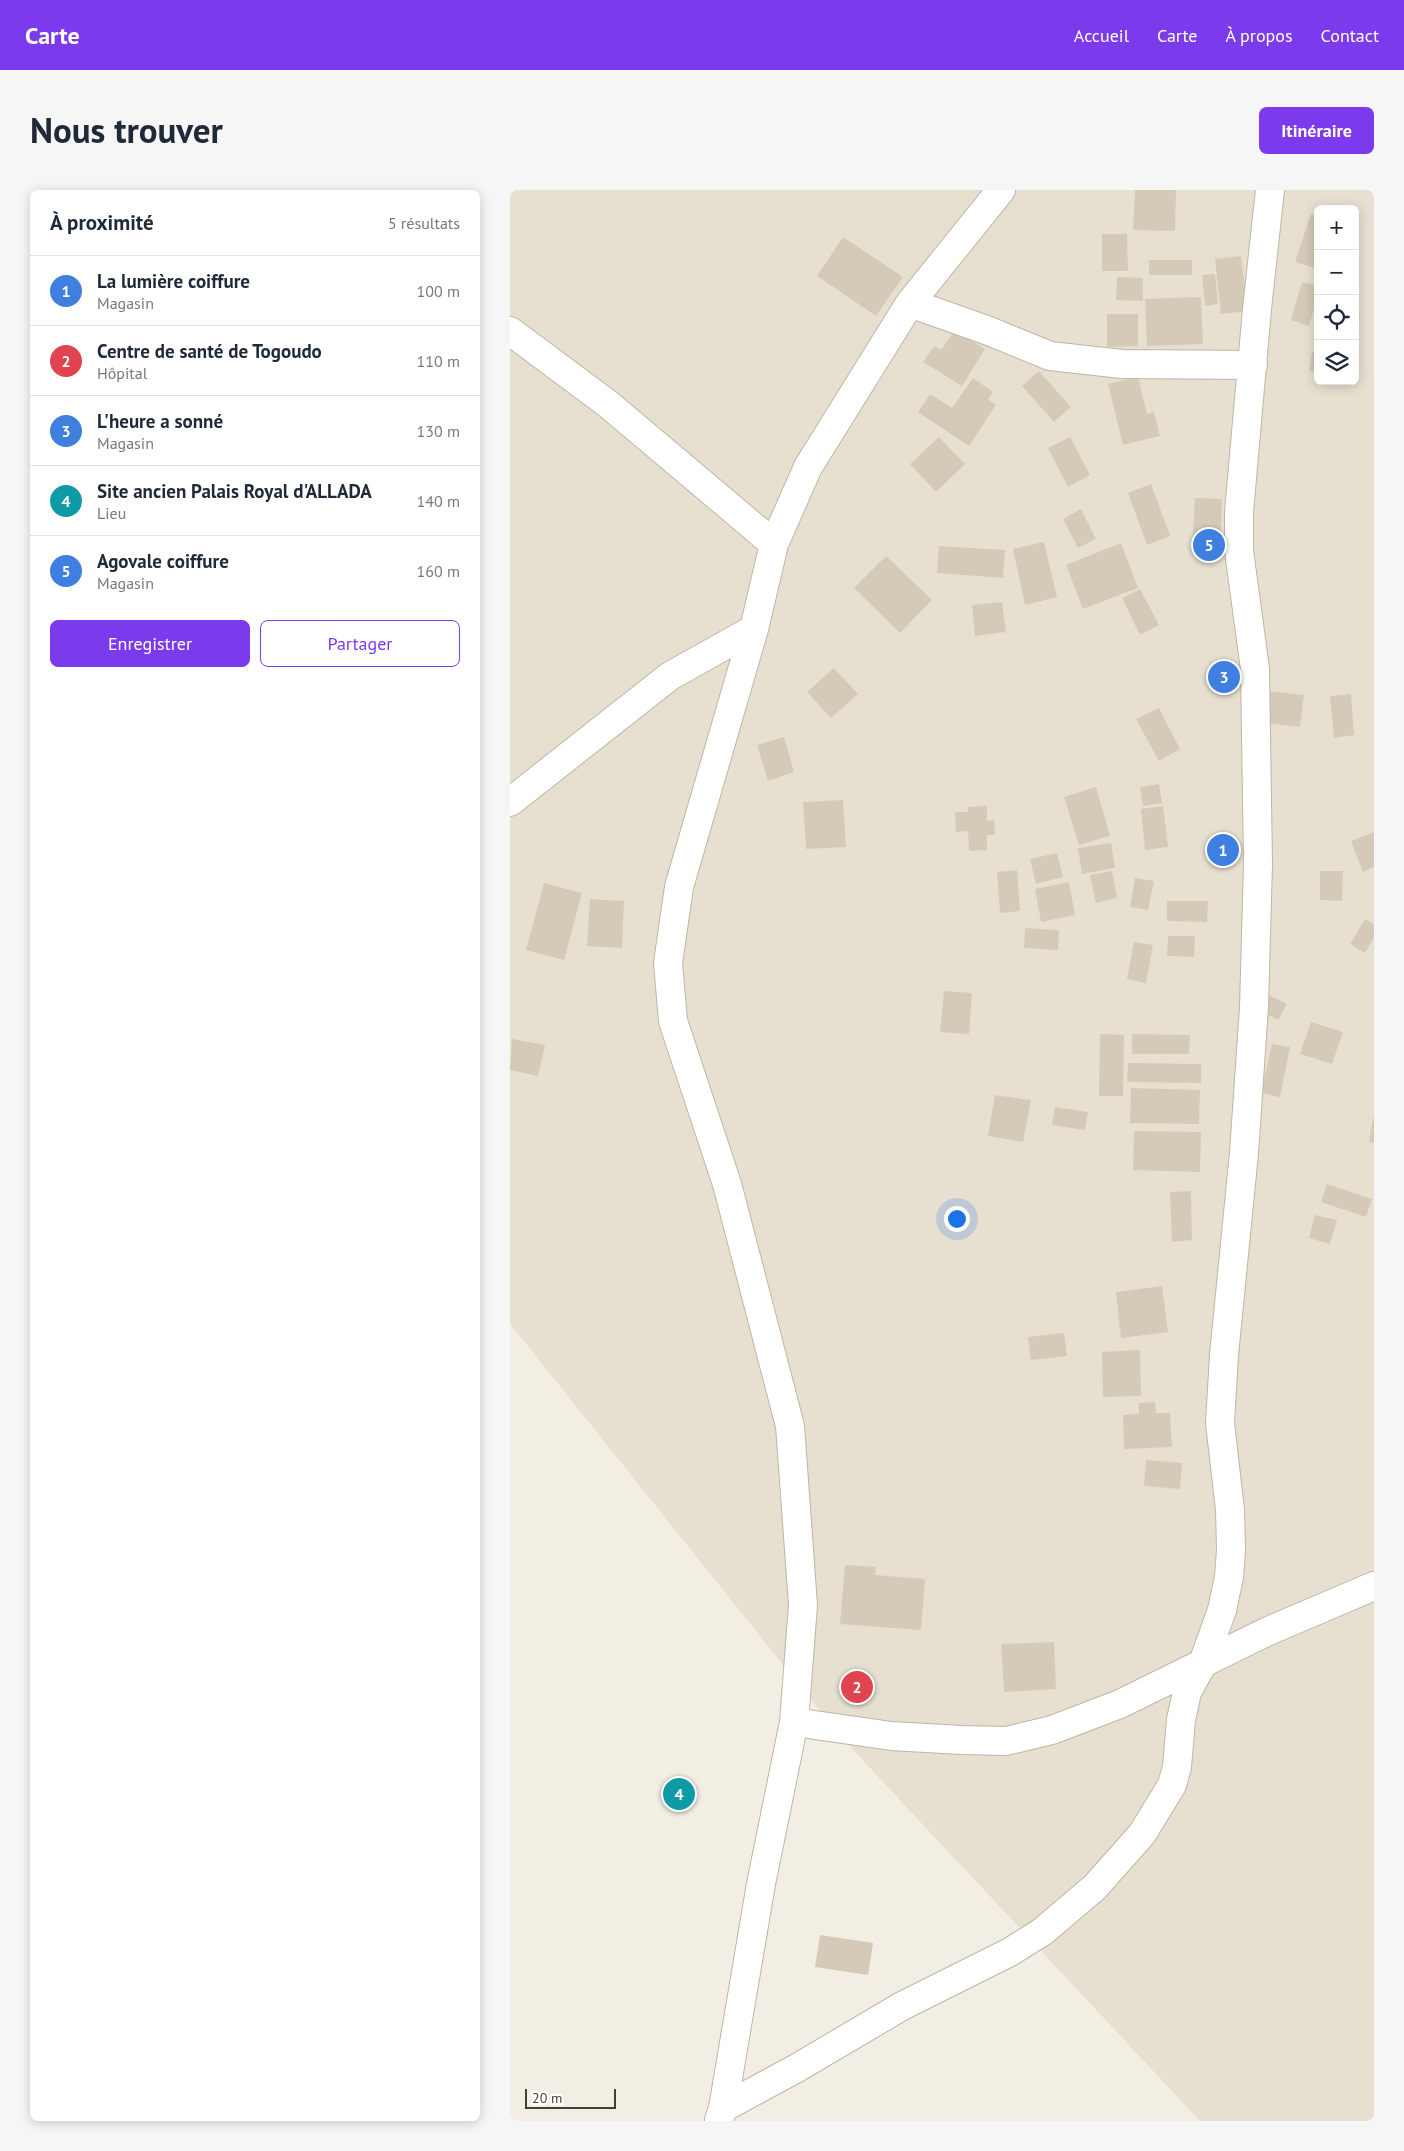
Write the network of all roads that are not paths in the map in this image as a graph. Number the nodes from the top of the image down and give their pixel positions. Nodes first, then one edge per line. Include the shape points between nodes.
1 (1000, 190) edge
2 (1270, 190) edge
3 (910, 303) junction
4 (510, 331) edge
5 (1252, 365) junction
6 (774, 544) junction
7 (754, 629) junction
8 (510, 802) edge
9 (1374, 1586) edge
10 (1203, 1663) junction
11 (794, 1722) junction
12 (721, 2115) edge

1 - 3 street
2 - 5 street
3 - 5 street via 1050,356 1122,364
3 - 6 street via 808,468
4 - 6 street via 608,404
5 - 10 street via 1239,551 1255,669 1258,864 1254,1007 1220,1423 1230,1510 1230,1577 1216,1631
6 - 7 street
7 - 8 street via 670,676
7 - 11 street via 680,887 668,963 673,1021 728,1184 790,1426 803,1605
9 - 10 street
10 - 11 street via 1120,1704 1052,1730 1006,1741 891,1736
10 - 12 street via 1187,1692 1172,1785 1142,1834 1095,1887 1042,1932 1010,1952 902,2006
11 - 12 street via 760,1884

